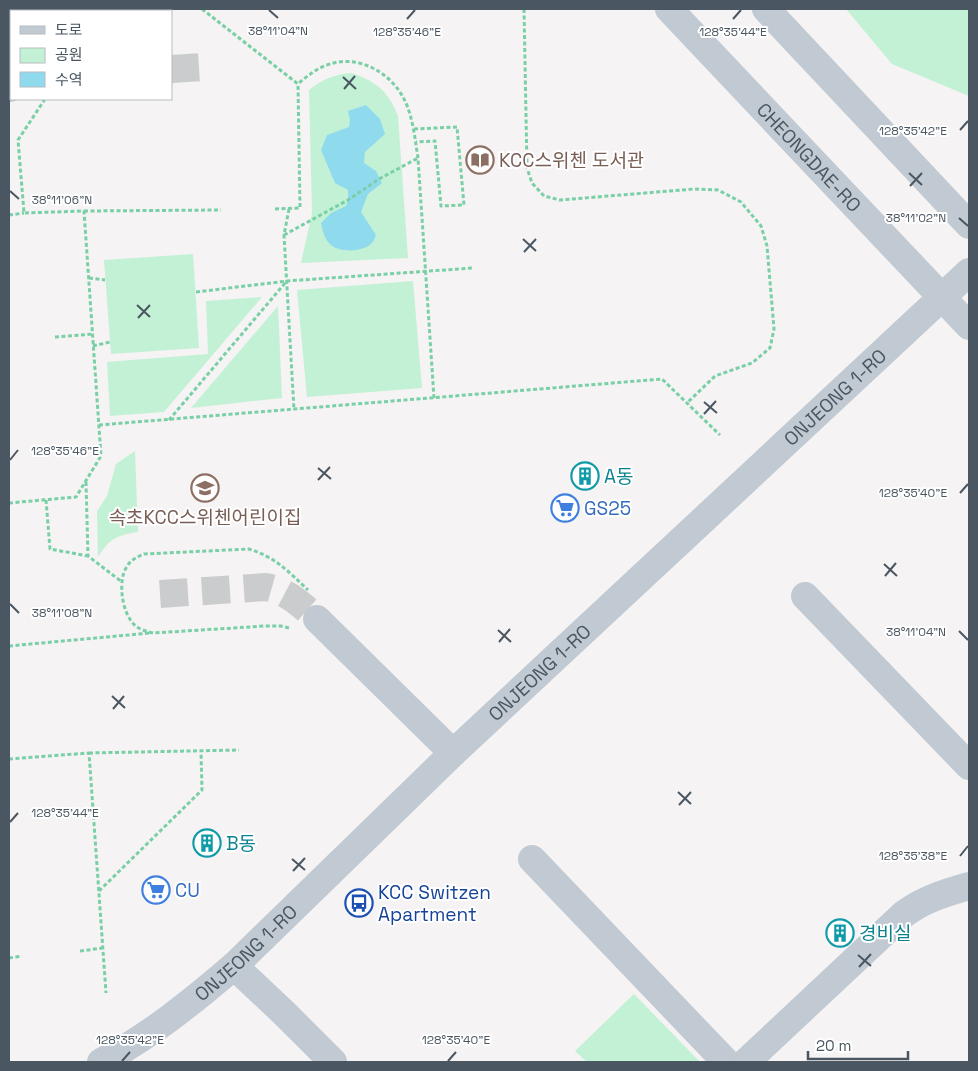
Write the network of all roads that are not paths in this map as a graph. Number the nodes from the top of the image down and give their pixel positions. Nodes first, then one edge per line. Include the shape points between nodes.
1 (669, 9) edge
2 (766, 9) edge
3 (969, 225) edge
4 (969, 272) edge
5 (943, 298) junction
6 (969, 326) edge
7 (805, 596) dead end
8 (306, 624) tunnel mouth
9 (453, 753) junction
10 (969, 766) edge
11 (532, 859) dead end
12 (969, 886) edge
13 (234, 966) junction
14 (101, 1062) edge
15 (333, 1062) edge
16 (726, 1062) edge
17 (746, 1062) edge

1 - 5 street, CHEONGDAE-RO
2 - 3 street
4 - 5 street, ONJEONG 1-RO
5 - 6 street, CHEONGDAE-RO
5 - 9 street, ONJEONG 1-RO
7 - 10 street
8 - 9 street
9 - 13 street, ONJEONG 1-RO
11 - 16 street
12 - 17 street via 933,896 904,914
13 - 14 street, ONJEONG 1-RO via 156,1029
13 - 15 street

